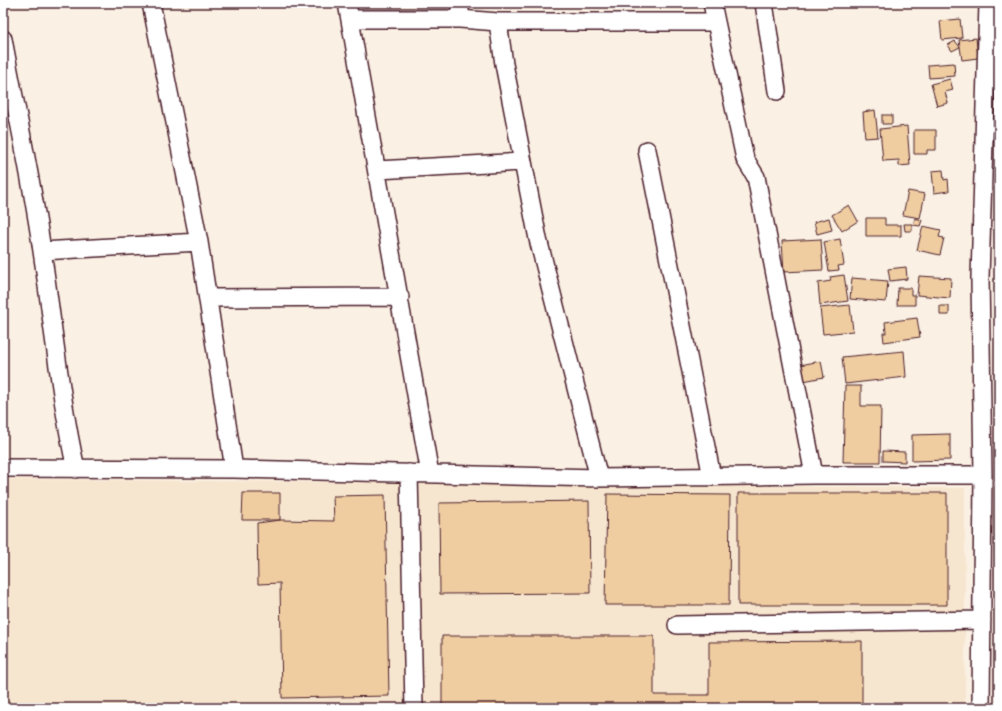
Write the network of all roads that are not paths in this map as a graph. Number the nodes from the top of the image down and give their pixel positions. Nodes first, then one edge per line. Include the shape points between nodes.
1 (151, 3) edge
2 (712, 3) edge
3 (764, 3) edge
4 (988, 3) edge
5 (348, 11) edge
6 (460, 11) edge
7 (498, 22) junction
8 (716, 22) junction
9 (3, 39) edge
10 (777, 91) dead end
11 (647, 150) dead end
12 (523, 162) junction
13 (377, 170) junction
14 (199, 242) junction
15 (42, 251) junction
16 (400, 297) junction
17 (208, 298) junction
18 (3, 468) edge
19 (234, 469) junction
20 (76, 470) junction
21 (409, 474) junction
22 (430, 474) junction
23 (814, 475) junction
24 (983, 475) junction
25 (712, 477) junction
26 (599, 478) junction
27 (982, 620) junction
28 (677, 625) dead end
29 (414, 708) edge
30 (981, 708) edge

1 - 14 street
2 - 8 street
3 - 10 street
4 - 24 street via 980,278
5 - 6 street
5 - 13 street
6 - 7 street
7 - 8 street
7 - 12 street
8 - 23 street via 745,159 756,177
9 - 15 street via 23,133
11 - 25 street
12 - 13 street
12 - 26 street via 538,239
13 - 16 street
14 - 15 street
14 - 17 street
15 - 20 street via 65,419
16 - 17 street
16 - 22 street
17 - 19 street
18 - 20 street
19 - 20 street
19 - 21 street
21 - 22 street
21 - 29 street
22 - 26 street
23 - 24 street
23 - 25 street
24 - 27 street
25 - 26 street
27 - 28 street
27 - 30 street

